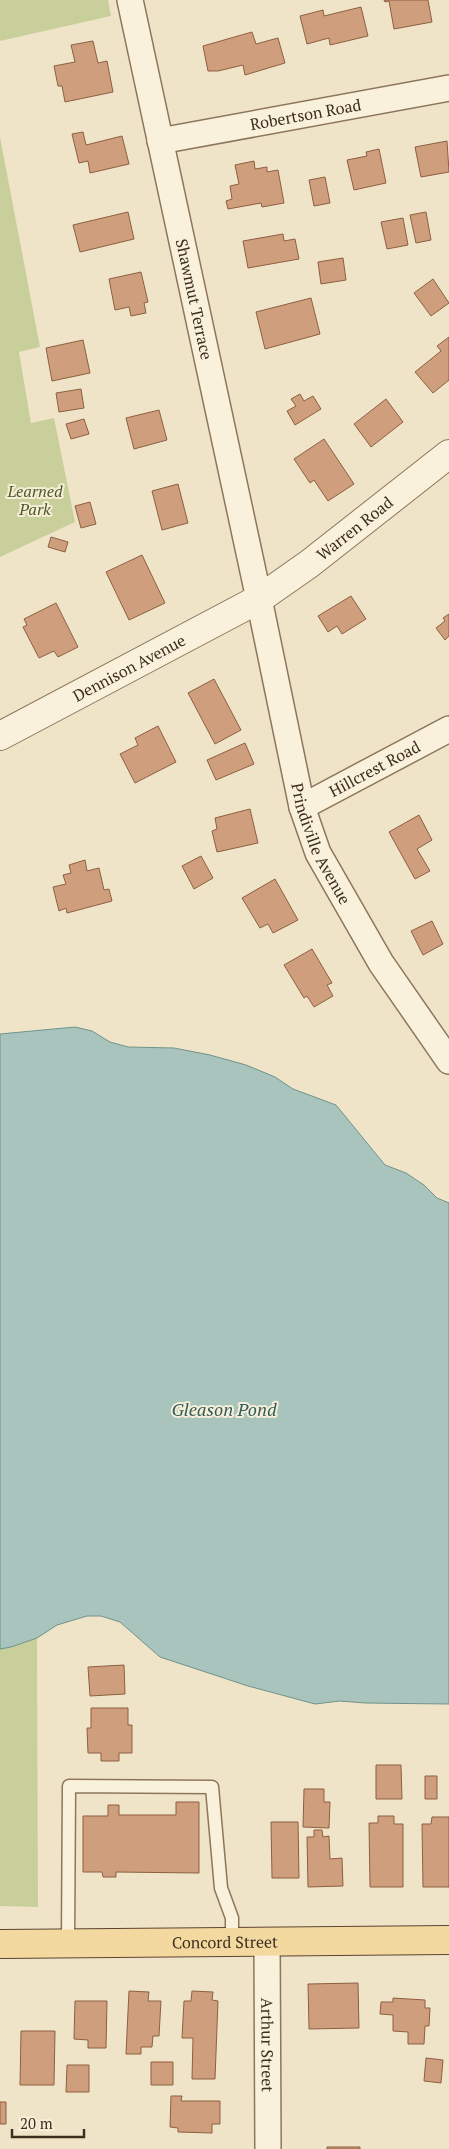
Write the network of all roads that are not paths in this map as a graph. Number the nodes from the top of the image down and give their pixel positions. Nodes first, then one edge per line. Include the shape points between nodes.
1 (130, 0) edge
2 (449, 88) edge
3 (160, 141) junction
4 (449, 454) edge
5 (259, 599) junction
6 (449, 729) edge
7 (0, 736) edge
8 (302, 807) junction
9 (449, 1061) edge
10 (449, 1940) edge
11 (232, 1942) junction
12 (267, 1942) junction
13 (68, 1943) junction
14 (0, 1944) edge
15 (268, 2149) edge

1 - 3 street, Shawmut Terrace
2 - 3 street, Robertson Road
3 - 5 street, Shawmut Terrace
4 - 5 street, Warren Road via 309,564
5 - 7 street, Dennison Avenue
5 - 8 street, Prindiville Avenue
6 - 8 street, Hillcrest Road
8 - 9 street, Prindiville Avenue via 318,853 372,947 400,993
10 - 12 main road, Concord Street
11 - 12 main road, Concord Street
11 - 13 main road, Concord Street
11 - 13 lane via 232,1918 220,1888 212,1787 69,1786
12 - 15 street, Arthur Street
13 - 14 main road, Concord Street

